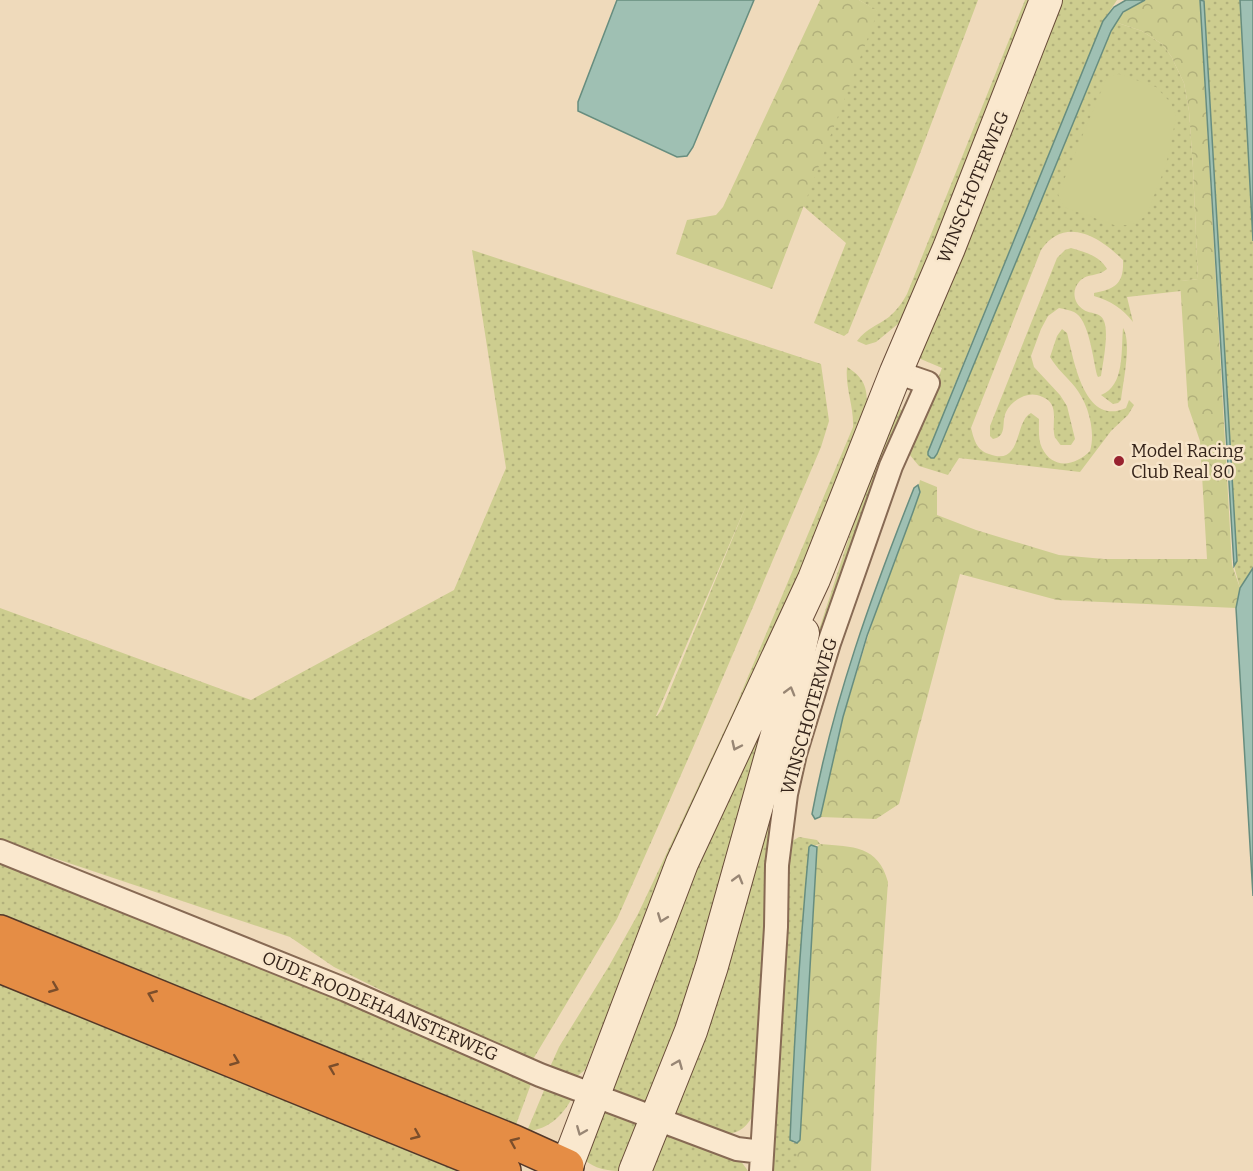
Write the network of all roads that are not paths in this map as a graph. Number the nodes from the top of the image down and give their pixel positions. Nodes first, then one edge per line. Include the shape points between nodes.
1 (1046, 0) edge
2 (896, 372) junction
3 (814, 579) junction
4 (0, 851) edge
5 (0, 932) edge
6 (0, 966) edge
7 (595, 1095) junction
8 (656, 1119) junction
9 (762, 1161) edge
10 (569, 1170) edge
11 (504, 1171) edge
12 (635, 1171) edge

1 - 2 main road, WINSCHOTERWEG
2 - 3 main road, WINSCHOTERWEG
2 - 9 street, WINSCHOTERWEG via 928,383 891,466 833,632 786,794 777,865
3 -> 7 main road, WINSCHOTERWEG via 682,863
8 -> 3 main road, WINSCHOTERWEG via 692,1030 716,955 795,670
4 - 7 street, OUDE ROODEHAANSTERWEG
10 -> 5 highway via 514,1142
6 -> 11 highway
7 - 8 street, OUDE ROODEHAANSTERWEG
7 -> 10 main road, WINSCHOTERWEG
8 - 9 street, OUDE ROODEHAANSTERWEG
8 - 12 main road, WINSCHOTERWEG

